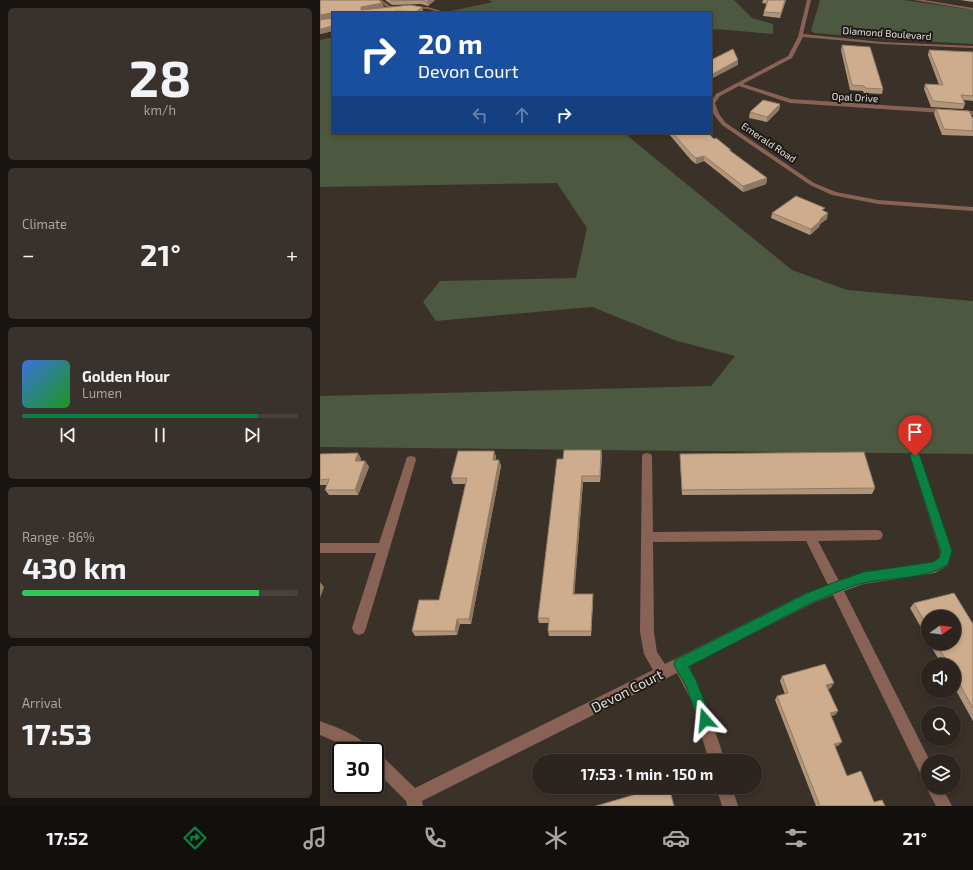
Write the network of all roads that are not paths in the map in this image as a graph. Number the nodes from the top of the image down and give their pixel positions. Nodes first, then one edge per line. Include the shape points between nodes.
1 (379, 0) edge
2 (809, 0) edge
3 (916, 0) edge
4 (396, 7) junction
5 (973, 9) edge
6 (380, 10) edge
7 (439, 11) dead end
8 (801, 35) junction
9 (973, 47) edge
10 (739, 84) junction
11 (973, 113) edge
12 (973, 209) edge
13 (915, 456) dead end
14 (647, 457) dead end
15 (411, 460) dead end
16 (877, 535) dead end
17 (810, 536) junction
18 (646, 537) junction
19 (320, 548) edge
20 (384, 548) junction
21 (835, 588) junction
22 (359, 628) dead end
23 (680, 665) junction
24 (662, 673) junction
25 (320, 728) edge
26 (350, 742) edge
27 (715, 754) edge
28 (921, 760) edge
29 (384, 769) edge
30 (726, 794) edge
31 (938, 794) edge
32 (414, 802) edge
33 (730, 806) edge
34 (944, 806) edge

1 - 4 street
2 - 8 street, Emerald Road
3 - 5 street
4 - 6 street
4 - 7 street via 420,7
8 - 9 street, Diamond Boulevard via 882,43
8 - 10 street, Emerald Road via 790,57
10 - 11 street, Opal Drive via 796,102
10 - 12 street, Emerald Road via 718,95 712,103 718,116 724,124 812,184 834,194 864,200
13 - 21 street, Devon Court via 946,551 944,561 935,567 864,578
14 - 18 street
15 - 20 street
16 - 17 street
17 - 18 street
17 - 21 street
18 - 24 street via 647,632 651,654
19 - 20 street
20 - 22 street
21 - 23 street, Devon Court via 811,597
21 - 28 street
23 - 24 street, Devon Court
23 - 27 street via 691,682 701,707
24 - 32 street, Devon Court
25 - 26 street
29 - 32 street
30 - 33 street
31 - 34 street

